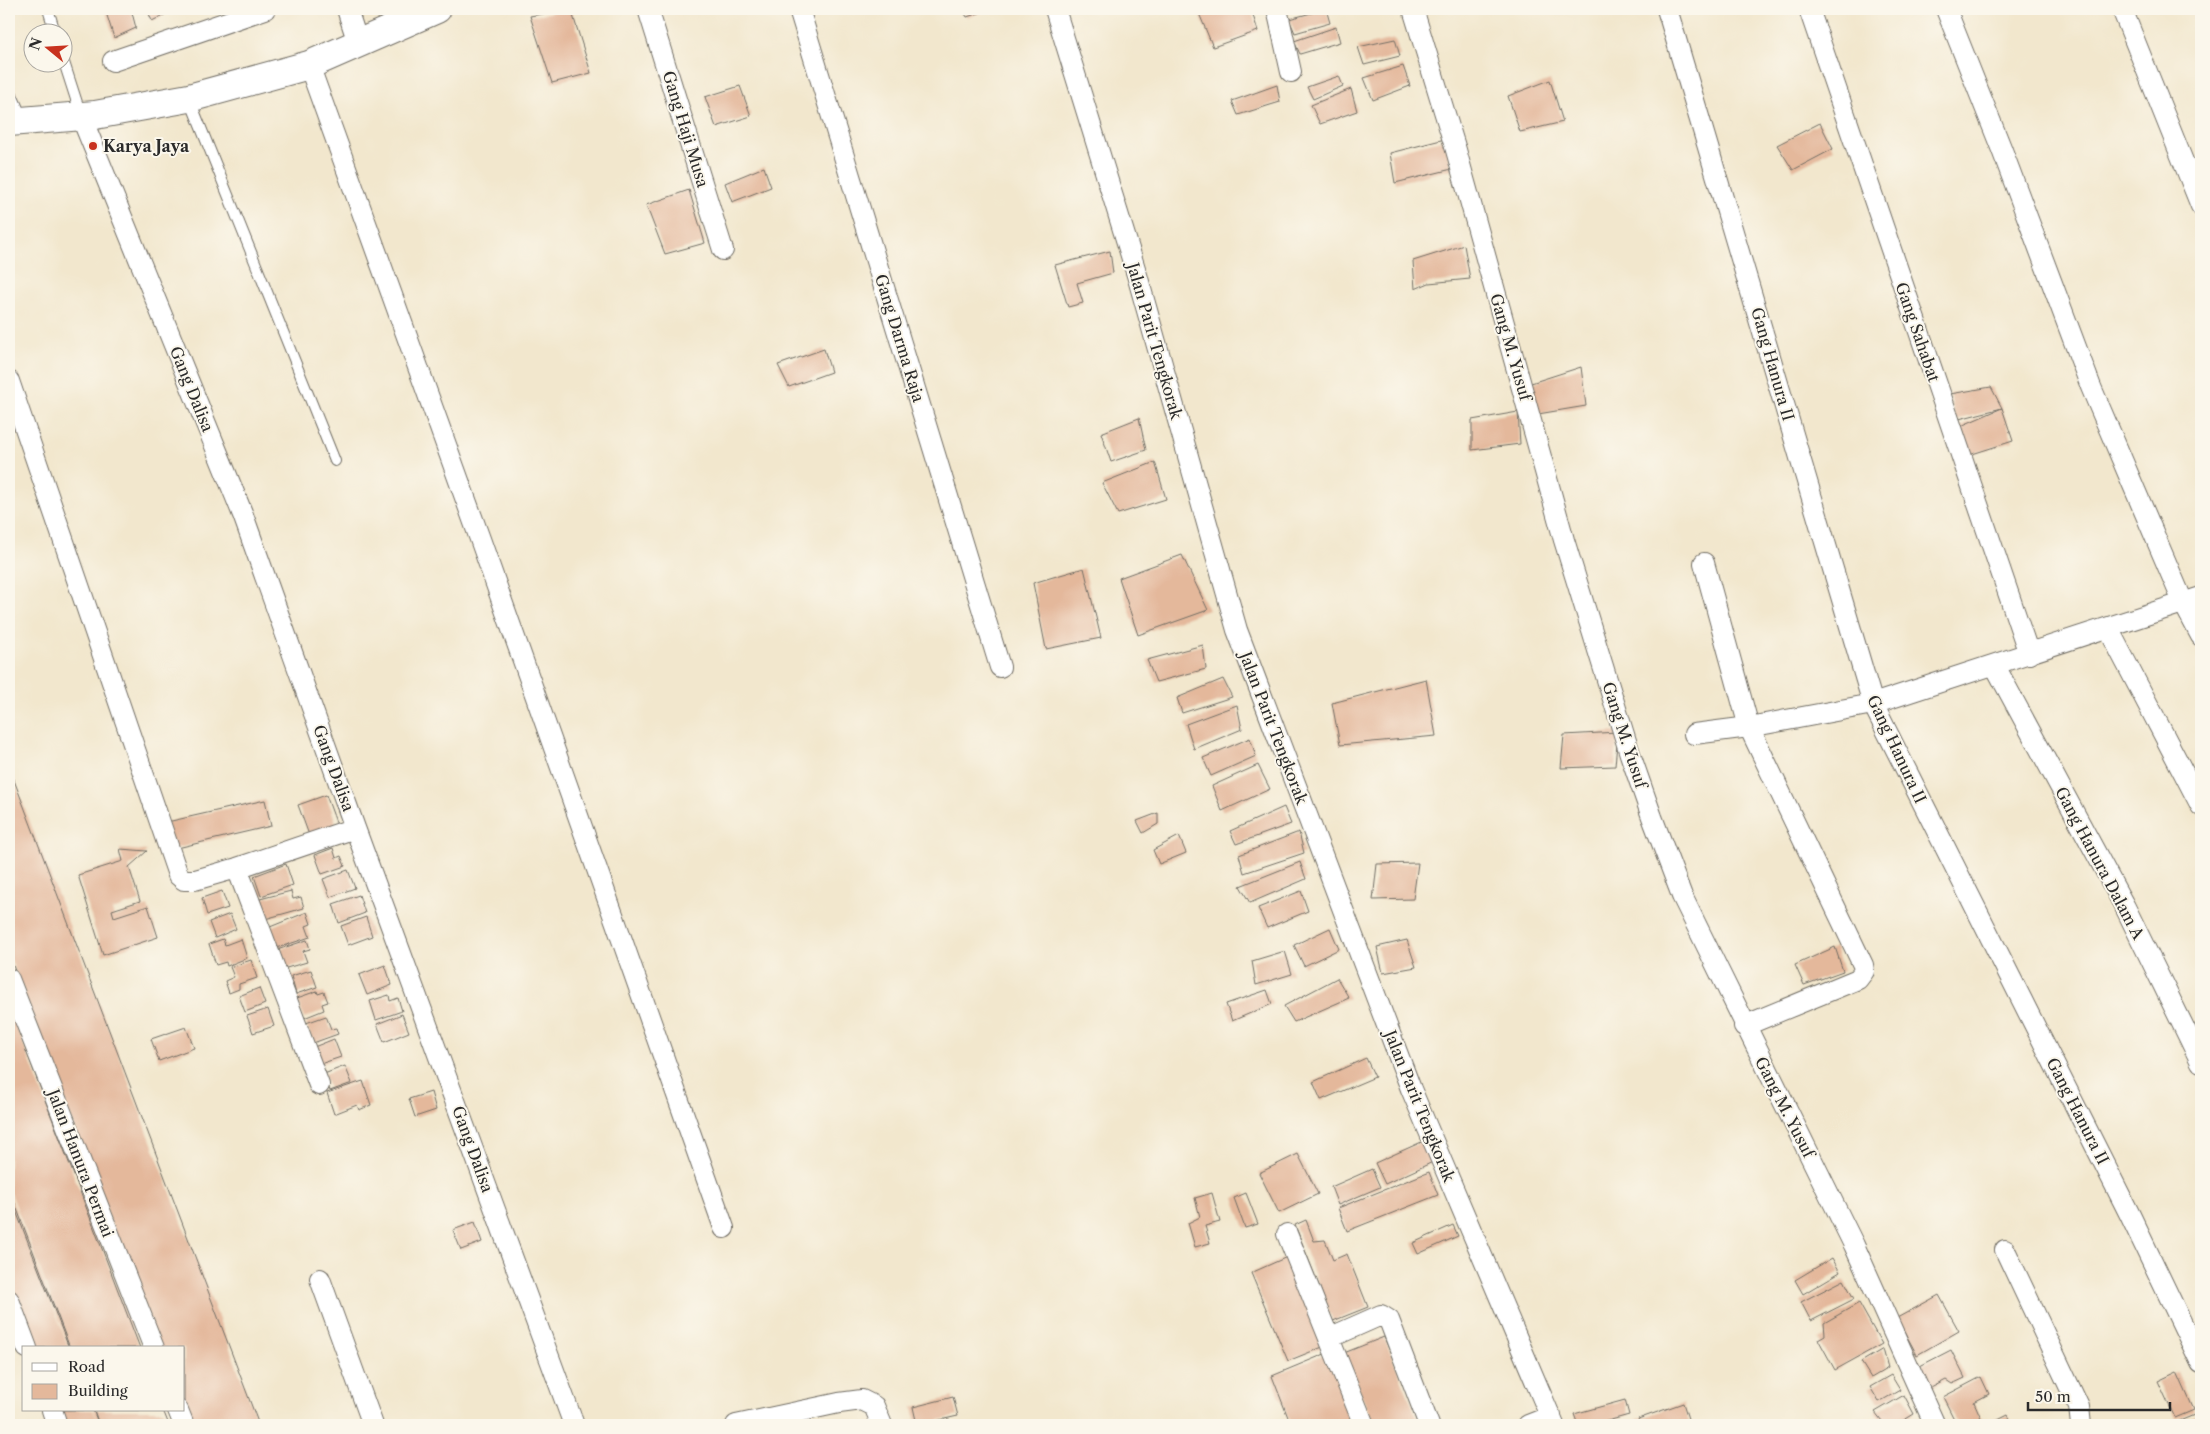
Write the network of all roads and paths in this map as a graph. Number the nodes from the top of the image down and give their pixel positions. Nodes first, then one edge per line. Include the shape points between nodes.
1 (48, 9) edge
2 (265, 9) edge
3 (347, 9) edge
4 (437, 9) edge
5 (648, 9) edge
6 (799, 9) edge
7 (1055, 9) edge
8 (1276, 9) edge
9 (1413, 9) edge
10 (1667, 9) edge
11 (1809, 9) edge
12 (1946, 9) edge
13 (2122, 9) edge
14 (52, 22) edge
15 (358, 43) junction
16 (113, 61) dead end
17 (308, 65) junction
18 (67, 72) edge
19 (1291, 72) dead end
20 (9, 88) edge
21 (189, 98) junction
22 (81, 116) junction
23 (16, 121) edge
24 (2201, 206) edge
25 (723, 250) dead end
26 (9, 381) edge
27 (335, 461) dead end
28 (1704, 563) dead end
29 (2192, 599) edge
30 (2108, 628) junction
31 (2201, 636) edge
32 (2029, 654) junction
33 (1995, 666) junction
34 (1000, 667) dead end
35 (1873, 704) junction
36 (1749, 727) junction
37 (1694, 734) dead end
38 (2201, 806) edge
39 (355, 828) junction
40 (237, 868) junction
41 (9, 979) edge
42 (1744, 1026) junction
43 (2201, 1062) edge
44 (319, 1085) dead end
45 (724, 1228) dead end
46 (1287, 1234) dead end
47 (2005, 1250) dead end
48 (320, 1279) dead end
49 (9, 1300) edge
50 (1329, 1338) junction
51 (26, 1346) edge
52 (153, 1346) edge
53 (2201, 1363) edge
54 (53, 1412) edge
55 (179, 1412) edge
56 (880, 1421) edge
57 (1553, 1421) edge
58 (775, 1422) edge
59 (57, 1425) edge
60 (184, 1425) edge
61 (373, 1425) edge
62 (574, 1425) edge
63 (736, 1425) edge
64 (1364, 1425) edge
65 (1428, 1425) edge
66 (1528, 1425) edge
67 (1935, 1425) edge
68 (2081, 1425) edge

1 - 14 lane
2 - 16 street
3 - 15 street
4 - 15 main road
5 - 25 street, Gang Haji Musa
6 - 34 street, Gang Darma Raja
7 - 57 street, Jalan Parit Tengkorak via 1137,275 1237,630 1411,1089
8 - 19 street
9 - 42 street, Gang M. Yusuf via 1564,540 1630,754 1682,896
10 - 35 street, Gang Hanura II
11 - 32 street, Gang Sahabat
12 - 29 street via 2091,387
13 - 24 street
15 - 17 main road
17 - 21 main road
17 - 45 street
18 - 22 lane
20 - 23 lane
21 - 22 main road
21 - 27 lane
22 - 23 main road
22 - 39 street, Gang Dalisa via 243,515
26 - 40 street via 178,875 184,880 195,880
28 - 36 street
29 - 30 street
29 - 31 street
30 - 32 street
30 - 38 street
32 - 33 street
33 - 35 street
33 - 43 street, Gang Hanura Dalam A via 2124,907
35 - 36 street
35 - 53 street, Gang Hanura II
36 - 37 street
36 - 42 street via 1864,965 1864,972 1858,978
39 - 40 street
39 - 62 street, Gang Dalisa
40 - 44 street
41 - 52 street, Jalan Hanura Permai
42 - 67 street, Gang M. Yusuf via 1854,1245
46 - 50 street
47 - 68 street via 2079,1407
48 - 61 street
49 - 51 street
50 - 64 street
50 - 65 street via 1381,1315 1386,1317
54 - 59 street
55 - 60 street
56 - 58 street via 874,1406 862,1400 839,1403
57 - 66 street
58 - 63 street

